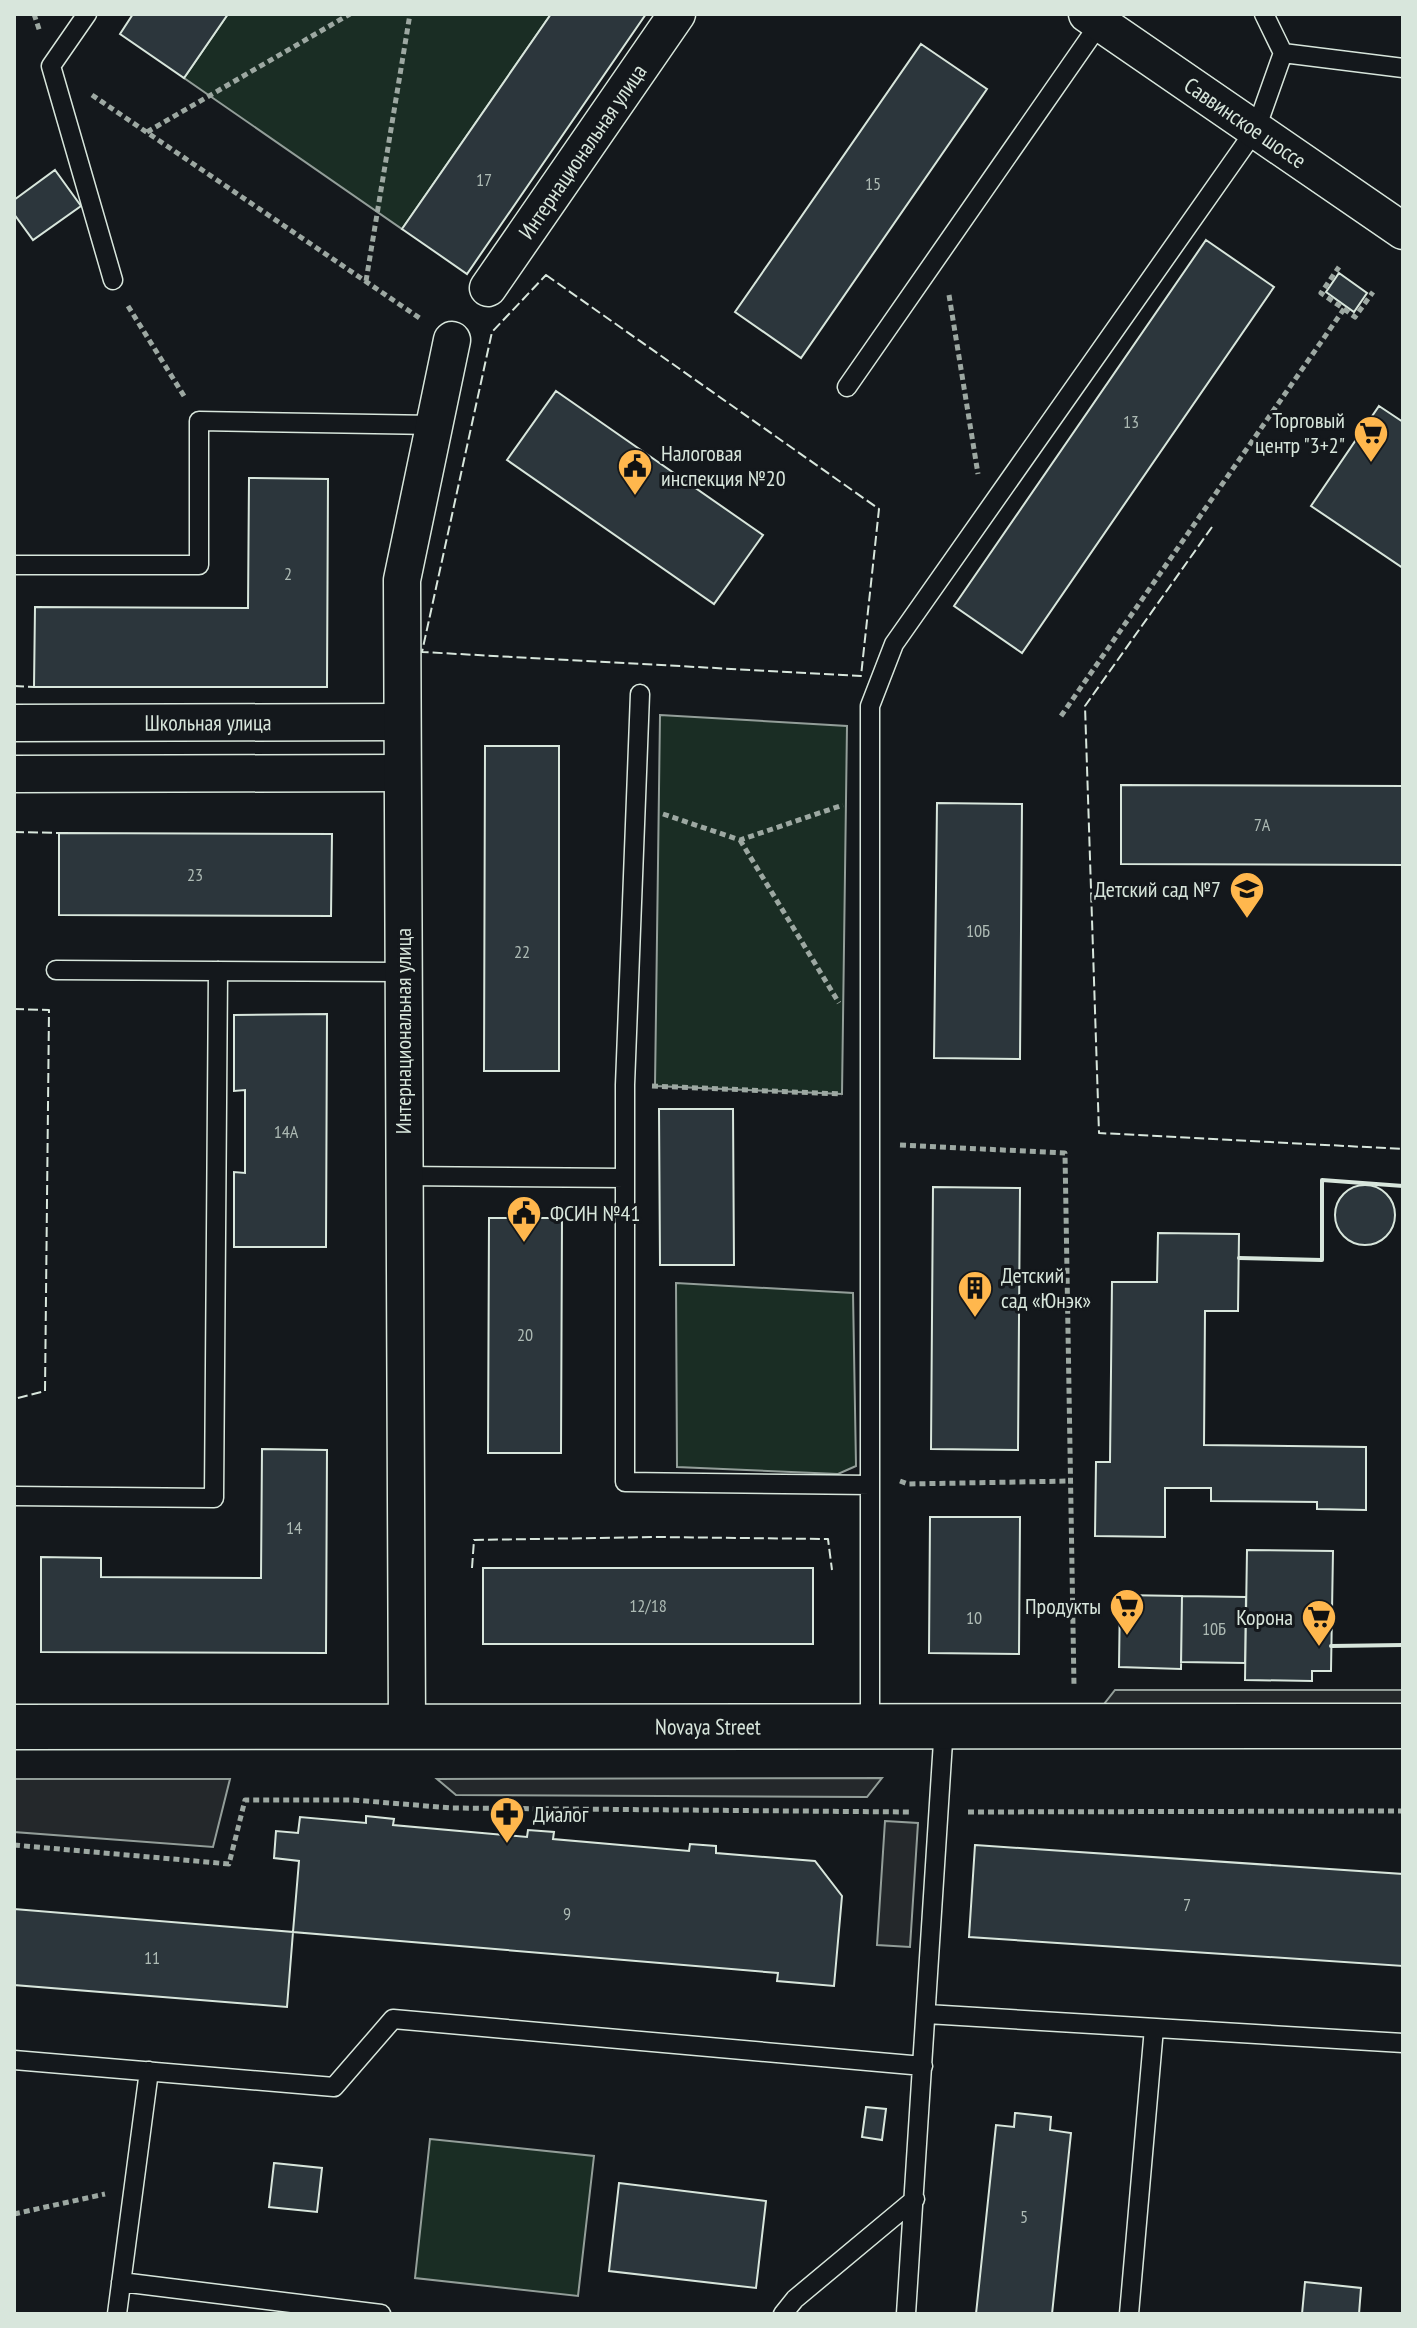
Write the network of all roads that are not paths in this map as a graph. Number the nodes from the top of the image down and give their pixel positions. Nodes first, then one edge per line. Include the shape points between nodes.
1 (87, 14) edge
2 (677, 14) edge
3 (1264, 14) edge
4 (1093, 18) edge
5 (1283, 53) junction
6 (1403, 68) edge
7 (1256, 129) junction
8 (1403, 231) edge
9 (113, 280) road end
10 (488, 288) dead end
11 (452, 340) road end
12 (847, 387) dead end
13 (434, 425) junction
14 (14, 565) edge
15 (640, 694) dead end
16 (401, 722) junction
17 (14, 723) edge
18 (401, 773) junction
19 (14, 774) edge
20 (56, 970) dead end
21 (218, 971) junction
22 (402, 972) junction
23 (403, 1176) junction
24 (625, 1178) junction
25 (870, 1479) junction
26 (14, 1496) edge
27 (870, 1726) junction
28 (944, 1726) junction
29 (1403, 1726) edge
30 (14, 1727) edge
31 (407, 1727) junction
32 (927, 2014) junction
33 (1154, 2028) junction
34 (1403, 2043) edge
35 (14, 2060) edge
36 (923, 2066) junction
37 (149, 2071) junction
38 (915, 2199) junction
39 (121, 2282) junction
40 (117, 2314) edge
41 (381, 2314) edge
42 (783, 2314) edge
43 (906, 2314) edge
44 (1129, 2314) edge

1 - 9 lane via 51,66
2 - 10 street, Интернациональная улица
3 - 5 lane
4 - 7 street, Саввинское шоссе
4 - 12 lane
5 - 6 lane
5 - 7 lane
7 - 8 street, Саввинское шоссе
7 - 25 lane via 894,644 870,706
11 - 13 street, Интернациональная улица
13 - 14 lane via 199,421 199,565
13 - 16 street, Интернациональная улица via 402,580
15 - 24 lane
16 - 17 street, Школьная улица
16 - 18 street, Интернациональная улица
18 - 19 street
18 - 22 street, Интернациональная улица
20 - 21 lane
21 - 22 lane
21 - 26 lane via 214,1498
22 - 23 street, Интернациональная улица
23 - 24 lane
23 - 31 street, Интернациональная улица
24 - 25 lane via 625,1482
25 - 27 lane
27 - 28 street, Novaya Street
27 - 31 street, Novaya Street
28 - 29 street, Novaya Street
28 - 32 lane
30 - 31 street, Novaya Street
32 - 33 lane
32 - 36 lane
33 - 34 lane
33 - 44 lane
35 - 37 lane
36 - 37 lane via 393,2019 334,2087
36 - 38 lane
37 - 39 lane
38 - 42 lane
38 - 43 lane
39 - 40 lane
39 - 41 lane

